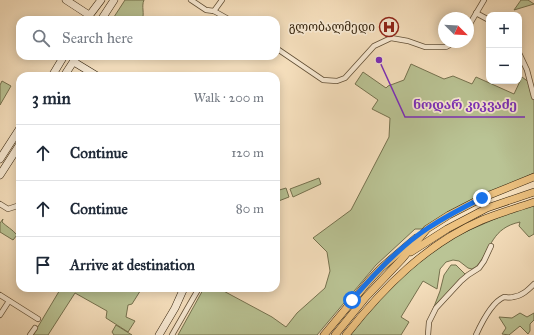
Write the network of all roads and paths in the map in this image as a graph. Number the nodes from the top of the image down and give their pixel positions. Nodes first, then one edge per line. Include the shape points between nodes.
1 (66, 0) edge
2 (101, 0) edge
3 (114, 0) edge
4 (191, 0) edge
5 (222, 0) edge
6 (484, 0) edge
7 (214, 11) junction
8 (476, 13) junction
9 (87, 16) edge
10 (104, 16) edge
11 (223, 16) edge
12 (474, 16) edge
13 (486, 18) edge
14 (438, 48) edge
15 (280, 51) edge
16 (522, 59) edge
17 (62, 60) edge
18 (75, 60) edge
19 (77, 60) edge
20 (54, 72) edge
21 (67, 72) edge
22 (92, 72) edge
23 (534, 97) edge
24 (16, 134) edge
25 (16, 150) edge
26 (0, 159) edge
27 (0, 175) edge
28 (534, 177) edge
29 (534, 192) edge
30 (534, 202) edge
31 (0, 204) edge
32 (16, 206) edge
33 (426, 229) junction
34 (491, 246) dead end
35 (402, 259) junction
36 (534, 284) edge
37 (182, 292) edge
38 (197, 292) edge
39 (0, 295) edge
40 (366, 298) junction
41 (9, 301) junction
42 (0, 315) edge
43 (38, 319) dead end
44 (35, 328) dead end
45 (326, 334) edge
46 (30, 335) edge
47 (158, 335) edge
48 (172, 335) edge
49 (335, 335) edge
50 (347, 335) edge
51 (428, 335) edge
52 (476, 335) edge

1 - 9 main road
2 - 9 main road
3 - 10 main road
4 - 7 street via 206,10
5 - 7 street
6 - 8 street
7 - 11 street
8 - 12 street
8 - 13 street
14 - 15 street via 425,48 408,40 391,38 374,46 345,78 338,81 323,80
16 - 23 street
17 - 20 main road
18 - 21 main road
19 - 22 main road
24 - 26 main road
25 - 27 main road
28 - 33 main road via 482,198
29 - 35 main road via 487,208 421,244
30 - 50 main road via 481,221 436,246 398,276
31 - 32 street via 8,209
33 - 35 main road
33 - 45 main road via 381,268
34 - 51 street via 479,268 461,281 436,308 429,322
35 - 40 main road
36 - 52 street via 518,296 504,297 486,316
37 - 47 main road
38 - 48 street
39 - 41 street
40 - 45 main road
40 - 49 main road
41 - 42 street
41 - 43 street
44 - 46 street

